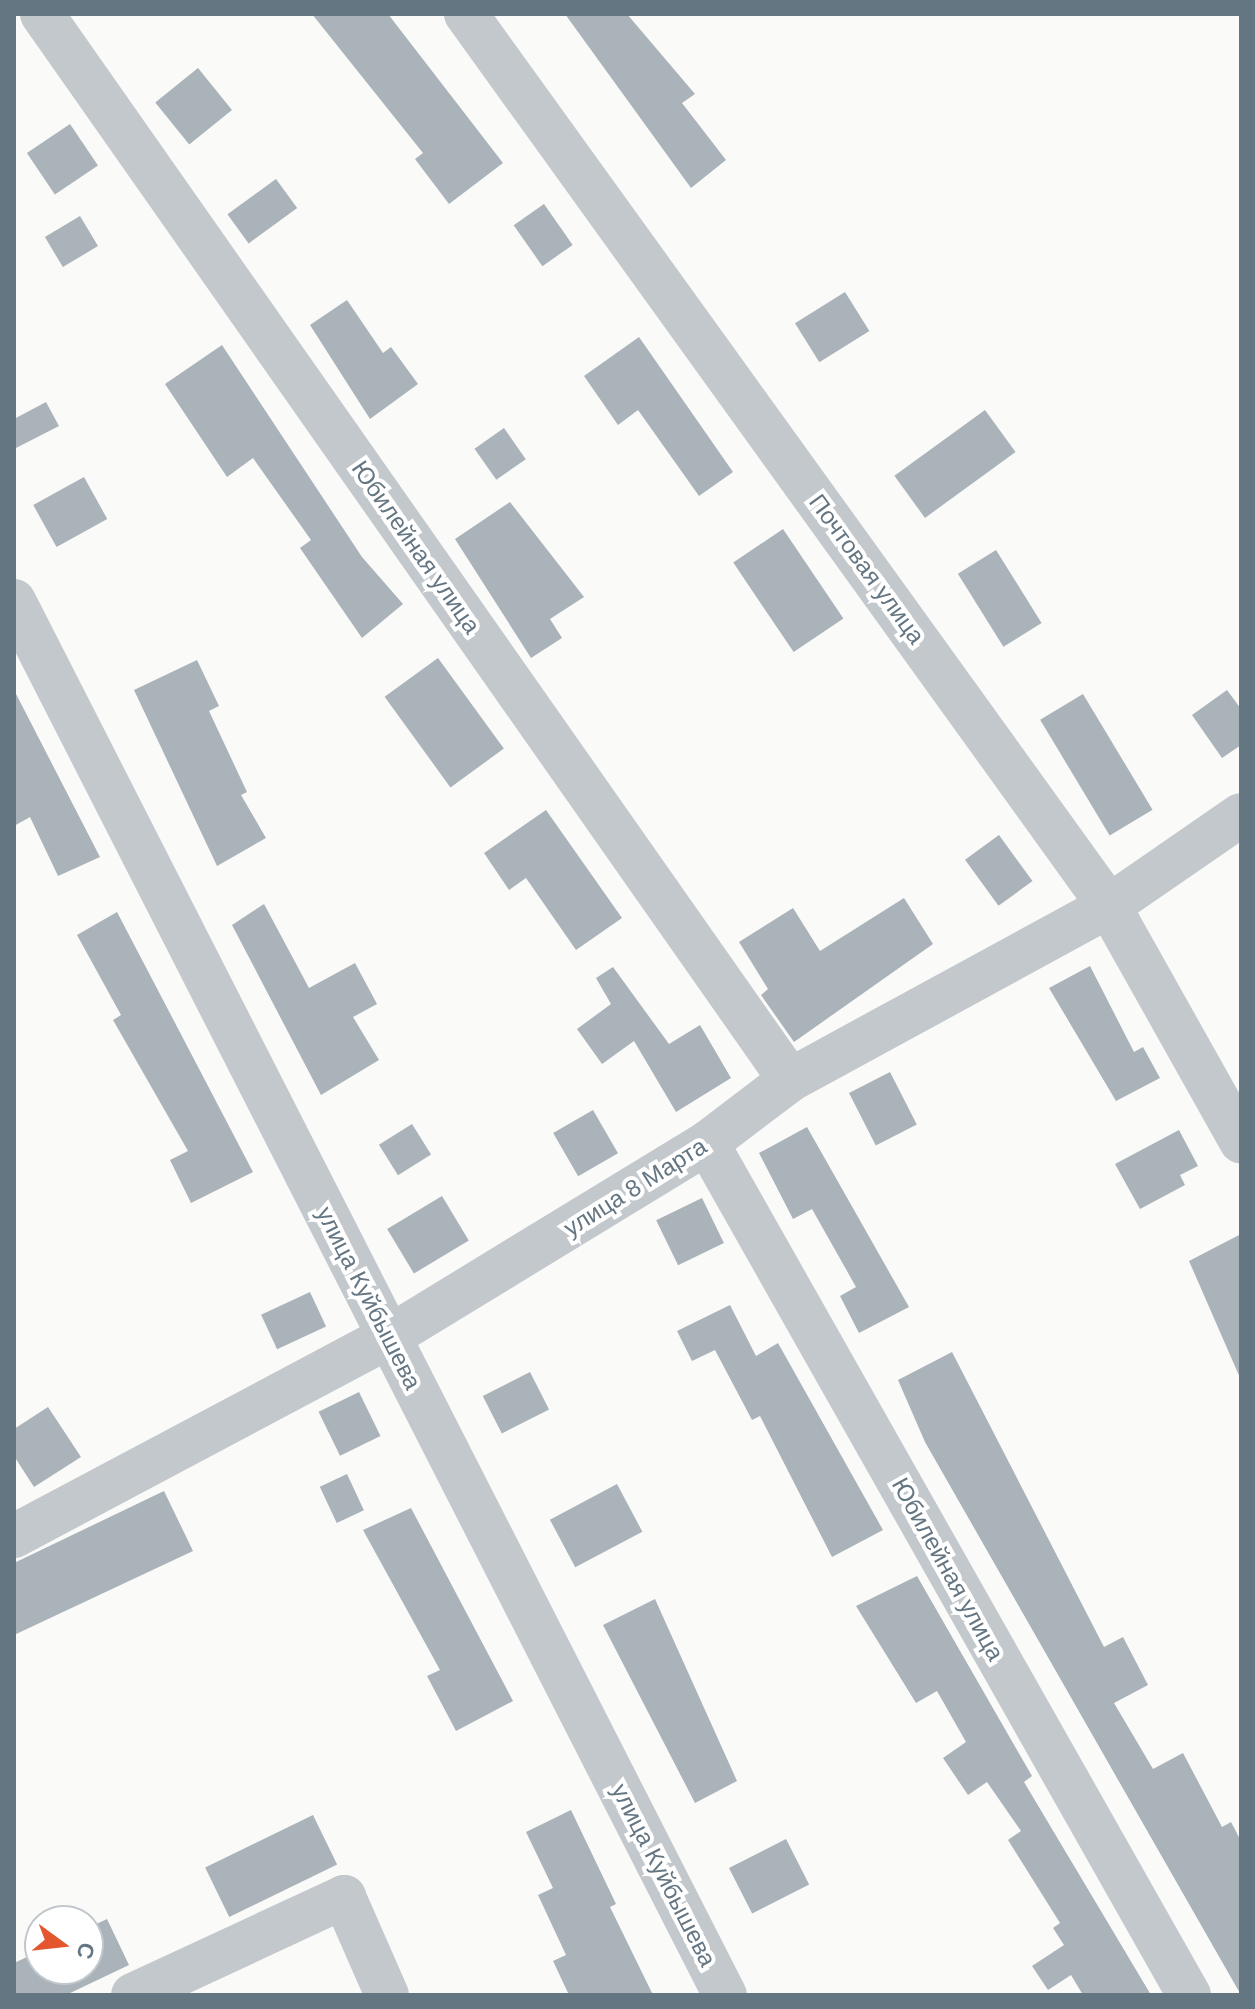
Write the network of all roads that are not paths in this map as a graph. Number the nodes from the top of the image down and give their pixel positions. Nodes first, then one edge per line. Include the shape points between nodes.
1 (42, 14) edge
2 (466, 14) edge
3 (14, 601) edge
4 (1241, 815) edge
5 (1109, 906) junction
6 (790, 1080) junction
7 (1241, 1141) edge
8 (707, 1143) junction
9 (389, 1337) junction
10 (14, 1536) edge
11 (133, 1995) edge
12 (387, 1995) edge
13 (725, 1995) edge
14 (1189, 1995) edge

1 - 6 street, Юбилейная улица
2 - 5 street, Почтовая улица
3 - 9 street, улица Куйбышева
4 - 5 street, улица 8 Марта
5 - 6 street, улица 8 Марта
5 - 7 street, Почтовая улица
6 - 8 street, улица 8 Марта
8 - 9 street, улица 8 Марта
8 - 14 street, Юбилейная улица
9 - 10 street, улица 8 Марта
9 - 13 street, улица Куйбышева
11 - 12 street via 344,1897

